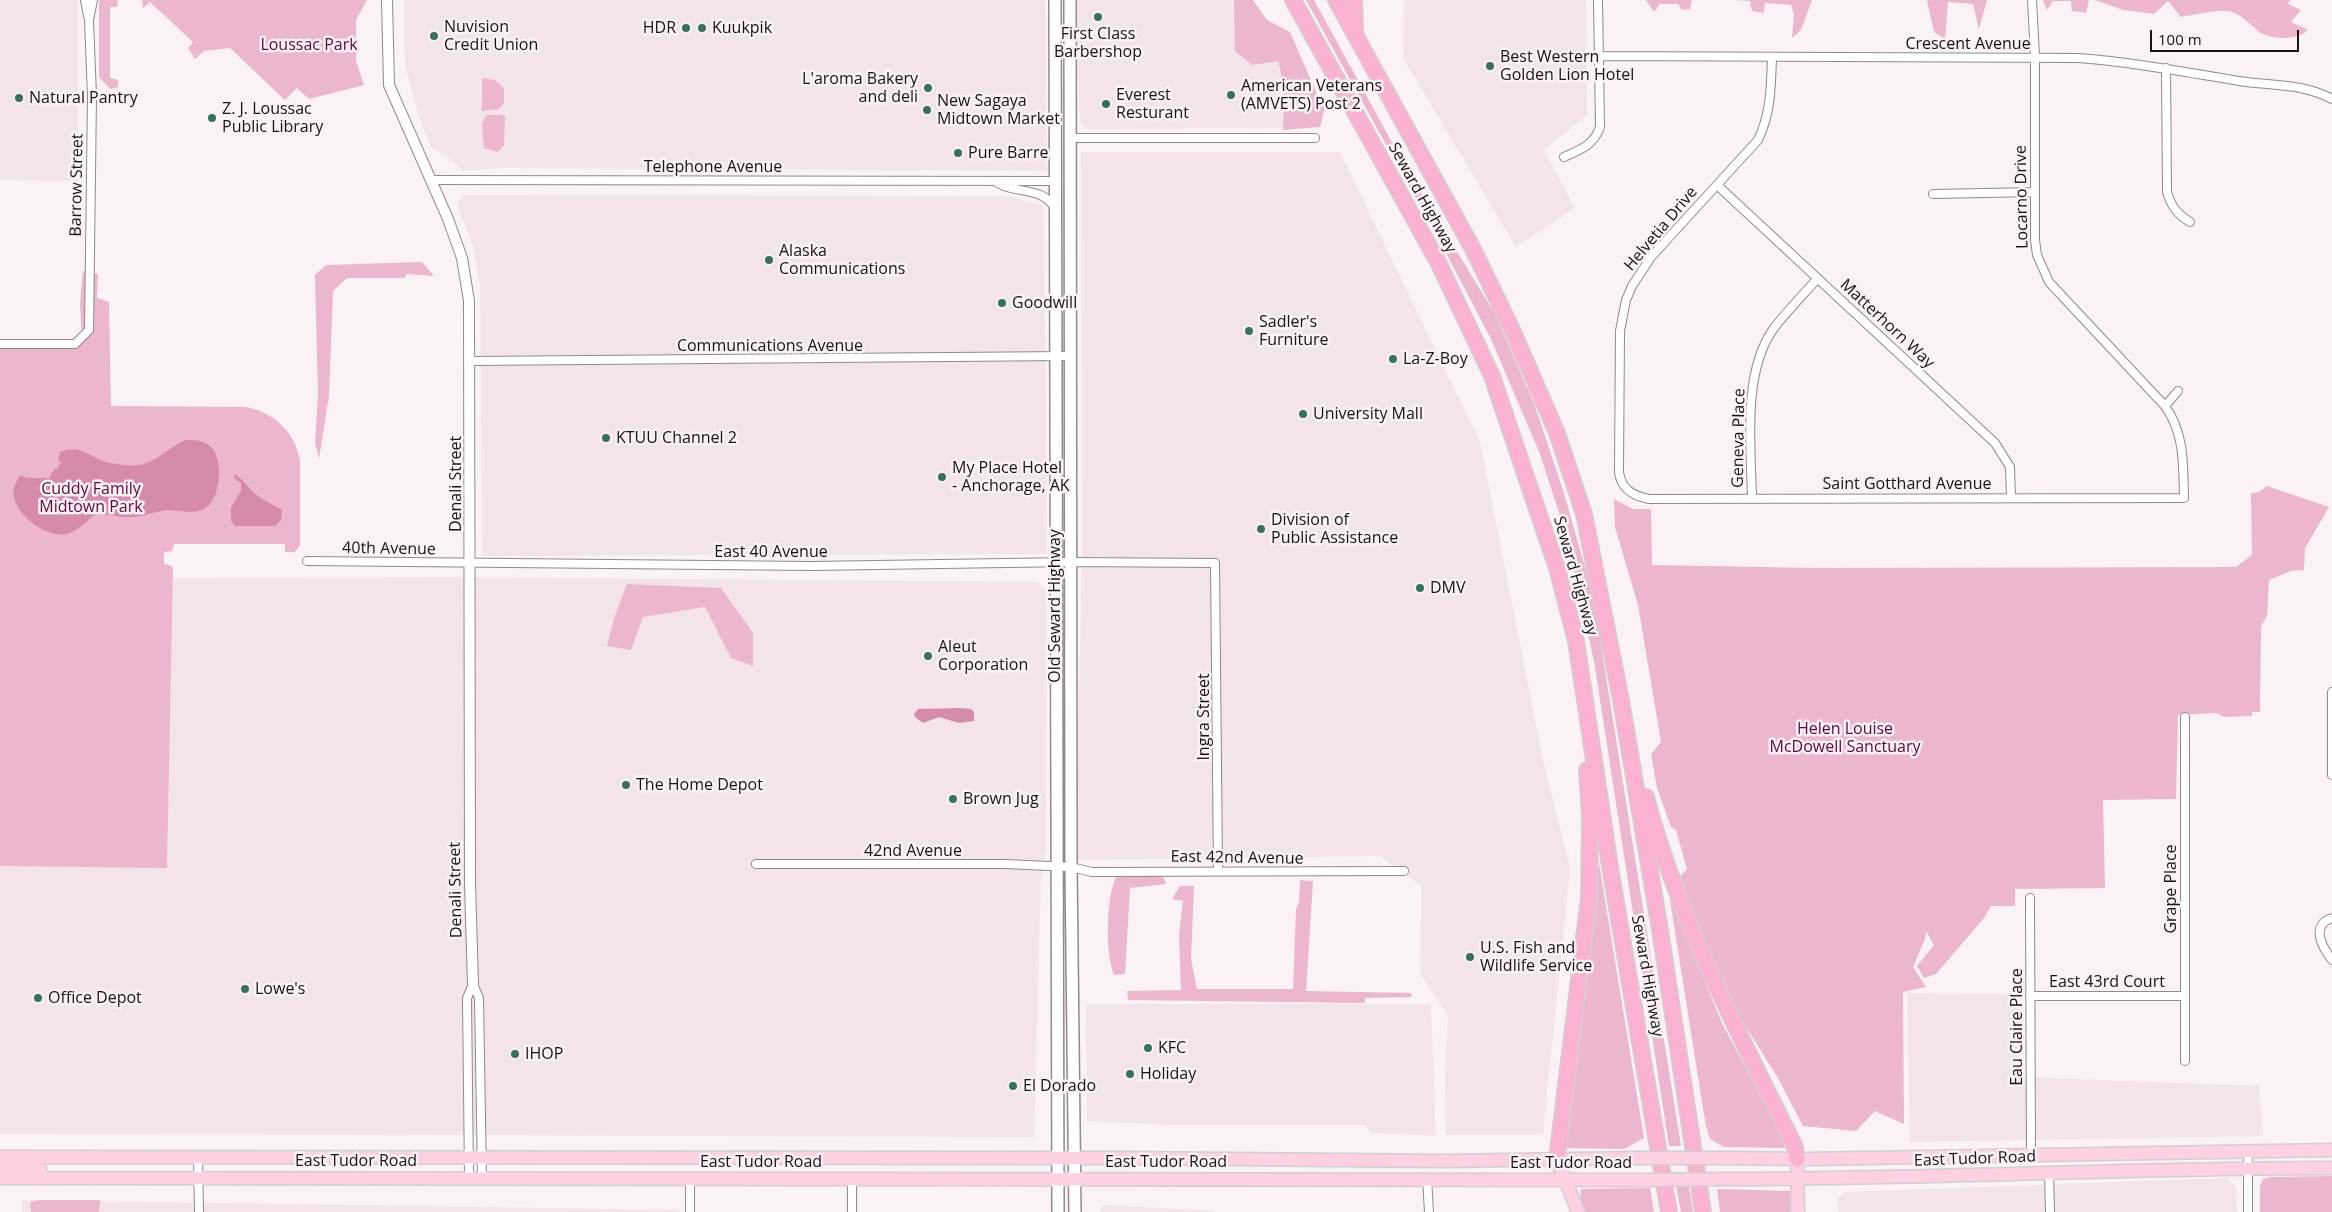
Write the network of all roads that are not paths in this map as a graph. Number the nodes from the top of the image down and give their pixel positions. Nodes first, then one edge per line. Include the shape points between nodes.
1 (85, 0) edge
2 (93, 0) edge
3 (387, 0) edge
4 (1055, 0) edge
5 (1070, 0) edge
6 (1293, 0) edge
7 (1336, 0) edge
8 (1354, 0) edge
9 (1598, 0) edge
10 (2032, 0) edge
11 (89, 20) junction
12 (1355, 34) junction
13 (1600, 56) junction
14 (1772, 57) junction
15 (2035, 57) junction
16 (2166, 68) junction
17 (2332, 99) edge
18 (1070, 138) junction
19 (1315, 138) dead end
20 (1564, 156) dead end
21 (430, 180) junction
22 (1056, 181) junction
23 (996, 182) junction
24 (1717, 185) junction
25 (2035, 192) junction
26 (1933, 194) dead end
27 (1057, 211) junction
28 (2190, 222) dead end
29 (1069, 248) junction
30 (1817, 279) junction
31 (0, 344) edge
32 (1056, 356) junction
33 (1069, 356) junction
34 (471, 362) junction
35 (2178, 391) dead end
36 (2165, 406) junction
37 (1630, 493) joint
38 (2012, 497) junction
39 (1752, 498) junction
40 (2184, 498) joint
41 (307, 562) dead end
42 (1056, 562) junction
43 (1071, 562) junction
44 (1215, 563) joint
45 (471, 564) junction
46 (1576, 641) junction
47 (2332, 692) edge
48 (1621, 700) junction
49 (2185, 717) dead end
50 (2332, 775) edge
51 (756, 864) dead end
52 (1056, 867) junction
53 (1071, 867) junction
54 (1218, 870) junction
55 (1404, 871) dead end
56 (2030, 898) dead end
57 (2332, 918) edge
58 (2332, 960) edge
59 (473, 984) junction
60 (2030, 996) junction
61 (2184, 996) junction
62 (2185, 1061) dead end
63 (2248, 1150) junction
64 (2332, 1150) edge
65 (2031, 1156) junction
66 (0, 1157) edge
67 (198, 1157) junction
68 (475, 1157) junction
69 (99, 1158) junction
70 (1057, 1158) junction
71 (1074, 1158) junction
72 (1557, 1159) junction
73 (1797, 1159) junction
74 (0, 1168) edge
75 (2248, 1168) junction
76 (2332, 1168) edge
77 (2049, 1173) junction
78 (0, 1178) edge
79 (199, 1178) junction
80 (475, 1178) junction
81 (690, 1178) junction
82 (852, 1178) junction
83 (1057, 1178) junction
84 (1074, 1178) junction
85 (1428, 1178) junction
86 (1798, 1179) junction
87 (1566, 1180) junction
88 (198, 1212) edge
89 (690, 1212) edge
90 (852, 1212) edge
91 (1058, 1212) edge
92 (1075, 1212) edge
93 (1429, 1212) edge
94 (1436, 1212) edge
95 (1578, 1212) edge
96 (1669, 1212) edge
97 (1703, 1212) edge
98 (1798, 1212) edge
99 (2050, 1212) edge
100 (2248, 1212) edge

1 - 11 street, Barrow Street
2 - 11 street, Barrow Street
3 - 21 street, Denali Street via 390,85
4 - 22 main road, Old Seward Highway
5 - 18 main road, Old Seward Highway
6 - 46 highway, Seward Highway via 1439,264 1492,376 1557,568
7 - 12 highway, Seward Highway
8 - 12 highway
9 - 13 street
10 - 15 street, Locarno Drive
11 - 31 street, Barrow Street via 92,96 89,330 75,344
12 - 48 highway, Seward Highway via 1474,252 1557,433 1584,514
13 - 14 street, Crescent Avenue
13 - 20 street via 1598,133 1588,146
14 - 15 street, Crescent Avenue
14 - 24 street, Helvetia Drive via 1770,105 1764,127 1758,140
15 - 16 street, Crescent Avenue via 2078,58
15 - 25 street, Locarno Drive
16 - 17 street, Crescent Avenue via 2307,88
16 - 28 street via 2167,192 2178,214
18 - 19 street
18 - 29 main road, Old Seward Highway
21 - 23 street, Telephone Avenue
21 - 34 street, Denali Street via 462,258 470,301
22 - 23 street, Telephone Avenue
22 - 27 main road, Old Seward Highway
22 - 29 main road via 1064,195
23 - 27 street, Telephone Avenue via 1004,187 1035,192 1051,201
24 - 30 street, Matterhorn Way
24 - 37 street, Helvetia Drive via 1641,270 1626,300 1620,331 1619,472 1620,480
25 - 26 street
25 - 36 street, Locarno Drive via 2037,255 2049,282
27 - 32 main road, Old Seward Highway
29 - 33 main road, Old Seward Highway
30 - 38 street, Matterhorn Way via 1995,443 2010,466
30 - 39 street, Geneva Place via 1774,329 1760,359 1751,402
32 - 33 street, Communications Avenue
32 - 34 street, Communications Avenue
32 - 42 main road, Old Seward Highway
33 - 43 main road, Old Seward Highway
34 - 45 street, Denali Street
35 - 36 street
36 - 40 street, Locarno Drive via 2180,435
37 - 39 street, Saint Gotthard Avenue via 1649,498
38 - 39 street, Saint Gotthard Avenue
38 - 40 street, Saint Gotthard Avenue
41 - 45 street, 40th Avenue
42 - 43 street, East 40 Avenue
42 - 45 street, East 40 Avenue via 811,566
42 - 52 main road, Old Seward Highway
43 - 44 street, East 40 Avenue
43 - 53 main road, Old Seward Highway
44 - 54 street, Ingra Street
45 - 59 street, Denali Street via 470,884
46 - 72 highway via 1590,817 1589,897
46 - 96 highway, Seward Highway via 1611,873
47 - 50 street
48 - 73 highway via 1654,828 1696,944 1795,1147
48 - 97 highway, Seward Highway
49 - 61 street, Grape Place
51 - 52 street, 42nd Avenue
52 - 53 street, 42nd Avenue
52 - 70 main road, Old Seward Highway
53 - 54 street, East 42nd Avenue via 1092,872
53 - 71 main road, Old Seward Highway
54 - 55 street, East 42nd Avenue
56 - 60 street, Eau Claire Place
57 - 58 street via 2323,924 2319,934
59 - 68 street, Denali Street via 479,998
59 - 68 street, Denali Street via 467,998
60 - 61 street, East 43rd Court
60 - 65 street, Eau Claire Place
61 - 62 street, Grape Place
63 - 64 main road, East Tudor Road
63 - 65 main road, East Tudor Road
63 - 75 street
65 - 73 main road, East Tudor Road
66 - 69 main road, East Tudor Road
67 - 68 main road, East Tudor Road
67 - 69 main road, East Tudor Road
67 - 79 street
68 - 70 main road, East Tudor Road
68 - 80 street, Denali Street
68 - 80 street, Denali Street
69 - 74 main road via 90,1170
70 - 71 main road, East Tudor Road
70 - 83 main road, Old Seward Highway
71 - 72 main road, East Tudor Road
71 - 84 main road, Old Seward Highway
72 - 73 main road, East Tudor Road, bridge
72 - 87 main road
73 - 86 main road
75 - 76 main road, East Tudor Road
75 - 77 main road, East Tudor Road
75 - 100 street
77 - 86 main road, East Tudor Road
77 - 99 street
78 - 79 main road, East Tudor Road
79 - 80 main road, East Tudor Road
79 - 88 street
80 - 81 main road, East Tudor Road
81 - 82 main road, East Tudor Road
81 - 89 street
82 - 83 main road, East Tudor Road
82 - 90 street
83 - 84 main road, East Tudor Road
83 - 91 main road, Old Seward Highway
84 - 85 main road, East Tudor Road
84 - 92 main road, Old Seward Highway
85 - 87 main road, East Tudor Road
85 - 93 street
86 - 87 main road, East Tudor Road, bridge
86 - 98 main road
87 - 95 main road
93 - 94 street

